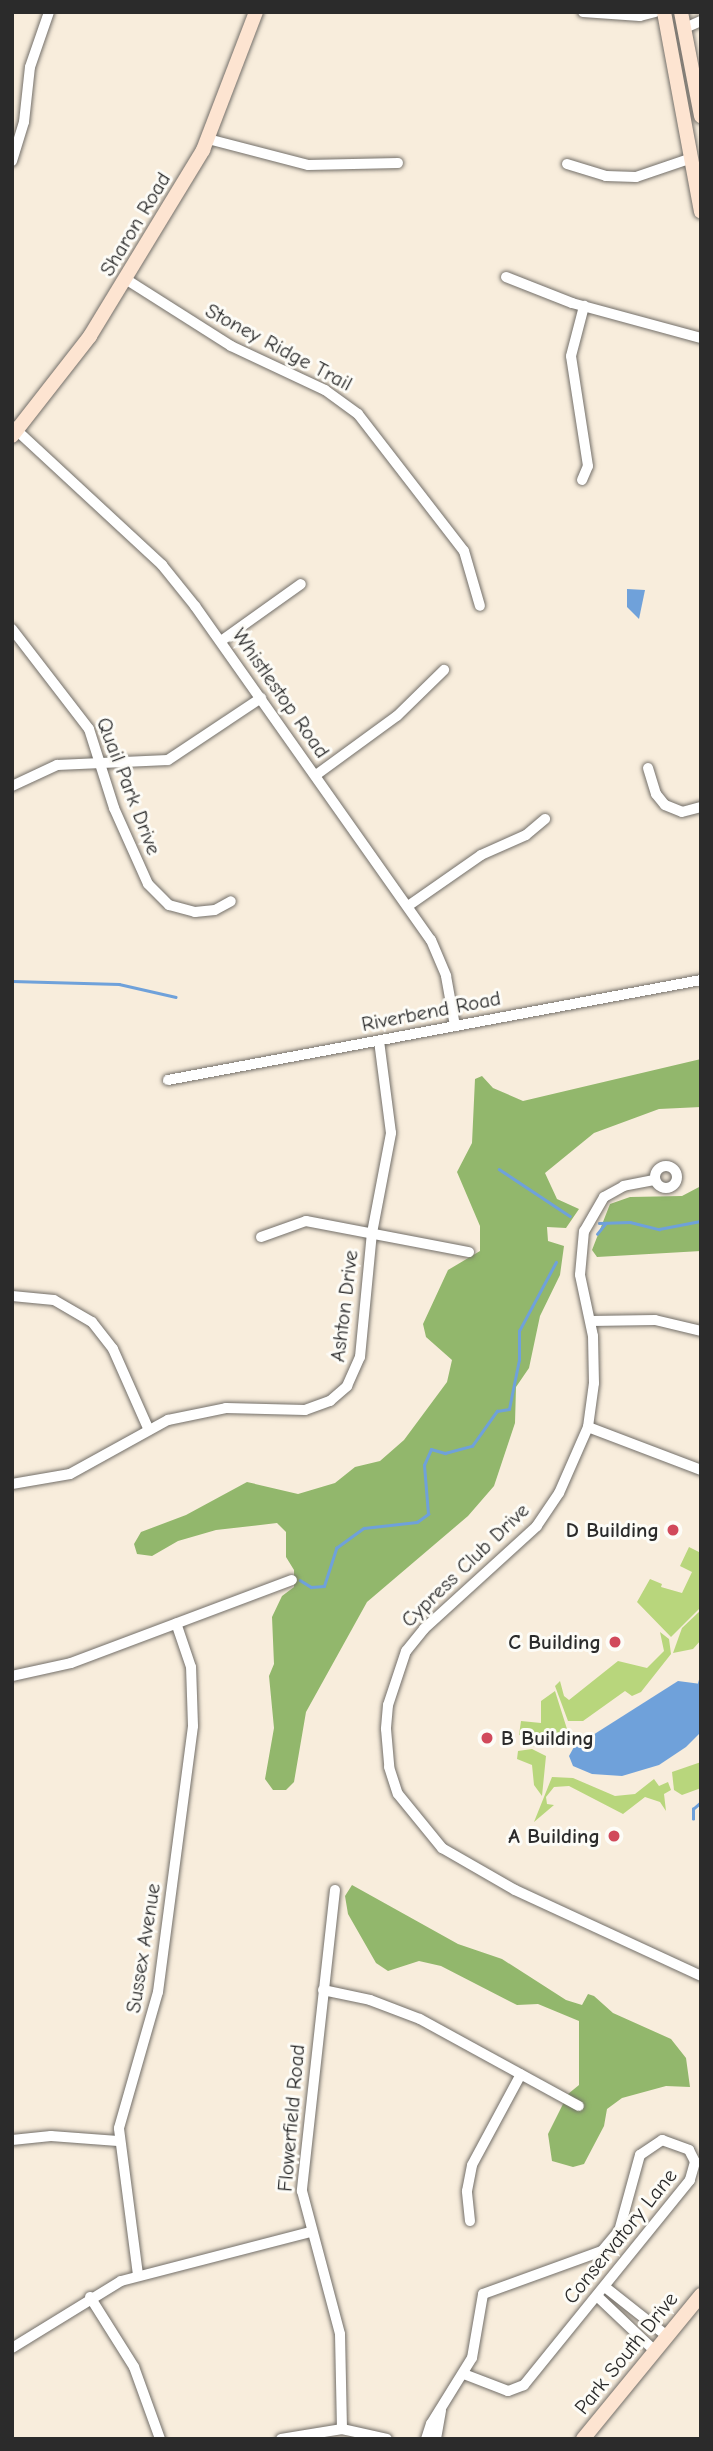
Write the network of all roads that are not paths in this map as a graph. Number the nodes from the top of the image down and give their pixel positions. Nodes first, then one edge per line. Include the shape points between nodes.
1 (49, 12) edge
2 (256, 12) edge
3 (583, 12) edge
4 (654, 12) edge
5 (664, 12) edge
6 (681, 12) edge
7 (701, 22) edge
8 (685, 28) junction
9 (701, 116) edge
10 (208, 139) junction
11 (692, 158) junction
12 (12, 161) edge
13 (398, 163) dead end
14 (567, 164) dead end
15 (701, 212) edge
16 (506, 277) dead end
17 (127, 280) junction
18 (584, 306) junction
19 (701, 338) edge
20 (14, 431) edge
21 (582, 480) dead end
22 (301, 584) dead end
23 (480, 606) dead end
24 (12, 629) edge
25 (221, 641) junction
26 (444, 670) dead end
27 (261, 698) junction
28 (101, 764) junction
29 (649, 768) dead end
30 (316, 775) junction
31 (12, 786) edge
32 (701, 807) edge
33 (545, 819) dead end
34 (231, 901) dead end
35 (408, 906) junction
36 (701, 980) edge
37 (455, 1026) junction
38 (379, 1041) junction
39 (168, 1080) dead end
40 (654, 1180) dead end
41 (372, 1233) junction
42 (261, 1237) dead end
43 (469, 1252) dead end
44 (12, 1296) edge
45 (591, 1321) junction
46 (701, 1331) edge
47 (588, 1427) junction
48 (148, 1428) junction
49 (701, 1470) edge
50 (12, 1484) edge
51 (292, 1580) dead end
52 (176, 1623) junction
53 (12, 1676) edge
54 (335, 1890) dead end
55 (701, 1976) edge
56 (323, 1990) junction
57 (520, 2074) junction
58 (579, 2106) dead end
59 (12, 2140) edge
60 (118, 2141) junction
61 (470, 2221) dead end
62 (310, 2232) junction
63 (138, 2275) junction
64 (606, 2287) junction
65 (701, 2295) edge
66 (597, 2296) junction
67 (90, 2297) junction
68 (667, 2336) junction
69 (12, 2348) edge
70 (655, 2351) junction
71 (464, 2374) junction
72 (441, 2410) junction
73 (342, 2429) junction
74 (160, 2439) edge
75 (281, 2439) edge
76 (387, 2439) edge
77 (426, 2439) edge
78 (436, 2439) edge
79 (583, 2439) edge

1 - 12 street via 30,67 24,122
2 - 10 main road, Sharon Road
3 - 4 street via 640,16
5 - 11 main road
6 - 8 main road
7 - 8 street
8 - 9 main road
10 - 13 street via 308,165
10 - 17 main road, Sharon Road
11 - 14 street via 636,177 606,176
11 - 15 main road
16 - 18 street
17 - 20 main road, Sharon Road via 67,369
17 - 23 street, Stoney Ridge Trail via 230,346 325,390 358,414 464,551
18 - 19 street
18 - 21 street via 571,356 588,466
20 - 25 street, Whistlestop Road via 162,565
22 - 25 street
24 - 28 street, Quail Park Drive via 84,720
25 - 27 street, Whistlestop Road
26 - 30 street via 397,716
27 - 28 street via 181,755 154,763
27 - 30 street, Whistlestop Road
28 - 31 street via 57,765
28 - 34 street, Quail Park Drive via 141,871 160,899 195,912
29 - 32 street via 656,794 665,805 682,812
30 - 35 street, Whistlestop Road
33 - 35 street via 526,835 481,855
35 - 37 street, Whistlestop Road via 440,958
36 - 37 street, Riverbend Road
37 - 38 street, Riverbend Road
38 - 39 street, Riverbend Road
38 - 41 street, Ashton Drive via 391,1133
40 - 45 street, Cypress Club Drive via 613,1191 588,1217 579,1261
41 - 42 street via 306,1221
41 - 43 street
41 - 48 street, Ashton Drive via 360,1357 341,1393 305,1410 226,1408
44 - 48 street via 54,1300 92,1322 113,1349
45 - 46 street via 655,1320
45 - 47 street, Cypress Club Drive via 595,1357
47 - 49 street
47 - 55 street, Cypress Club Drive via 559,1493 537,1526 432,1621 406,1651 388,1705 389,1767 411,1815 442,1848 515,1891
48 - 50 street, Ashton Drive via 70,1474
51 - 52 street
52 - 53 street via 71,1663
52 - 60 street, Sussex Avenue via 192,1676 193,1726 158,1992 123,2101
54 - 56 street, Flowerfield Road
56 - 57 street via 397,2008
56 - 62 street, Flowerfield Road via 302,2165
57 - 58 street
57 - 61 street via 472,2165 467,2191
59 - 60 street via 63,2136
60 - 63 street, Sussex Avenue
62 - 63 street
62 - 73 street, Flowerfield Road via 340,2334
63 - 67 street
64 - 66 street, Conservatory Lane
64 - 68 street
64 - 71 street, Conservatory Lane via 694,2174 692,2155 671,2140 654,2142 635,2164 620,2231 610,2246 481,2297 472,2358
65 - 68 main road, Park South Drive
66 - 70 street
66 - 71 street, Conservatory Lane via 517,2390 497,2389
67 - 69 street
67 - 74 street via 128,2355
68 - 70 main road, Park South Drive
70 - 79 main road, Park South Drive
71 - 72 street, Conservatory Lane
72 - 77 street, Conservatory Lane
72 - 78 street, Conservatory Lane
73 - 75 street
73 - 76 street

